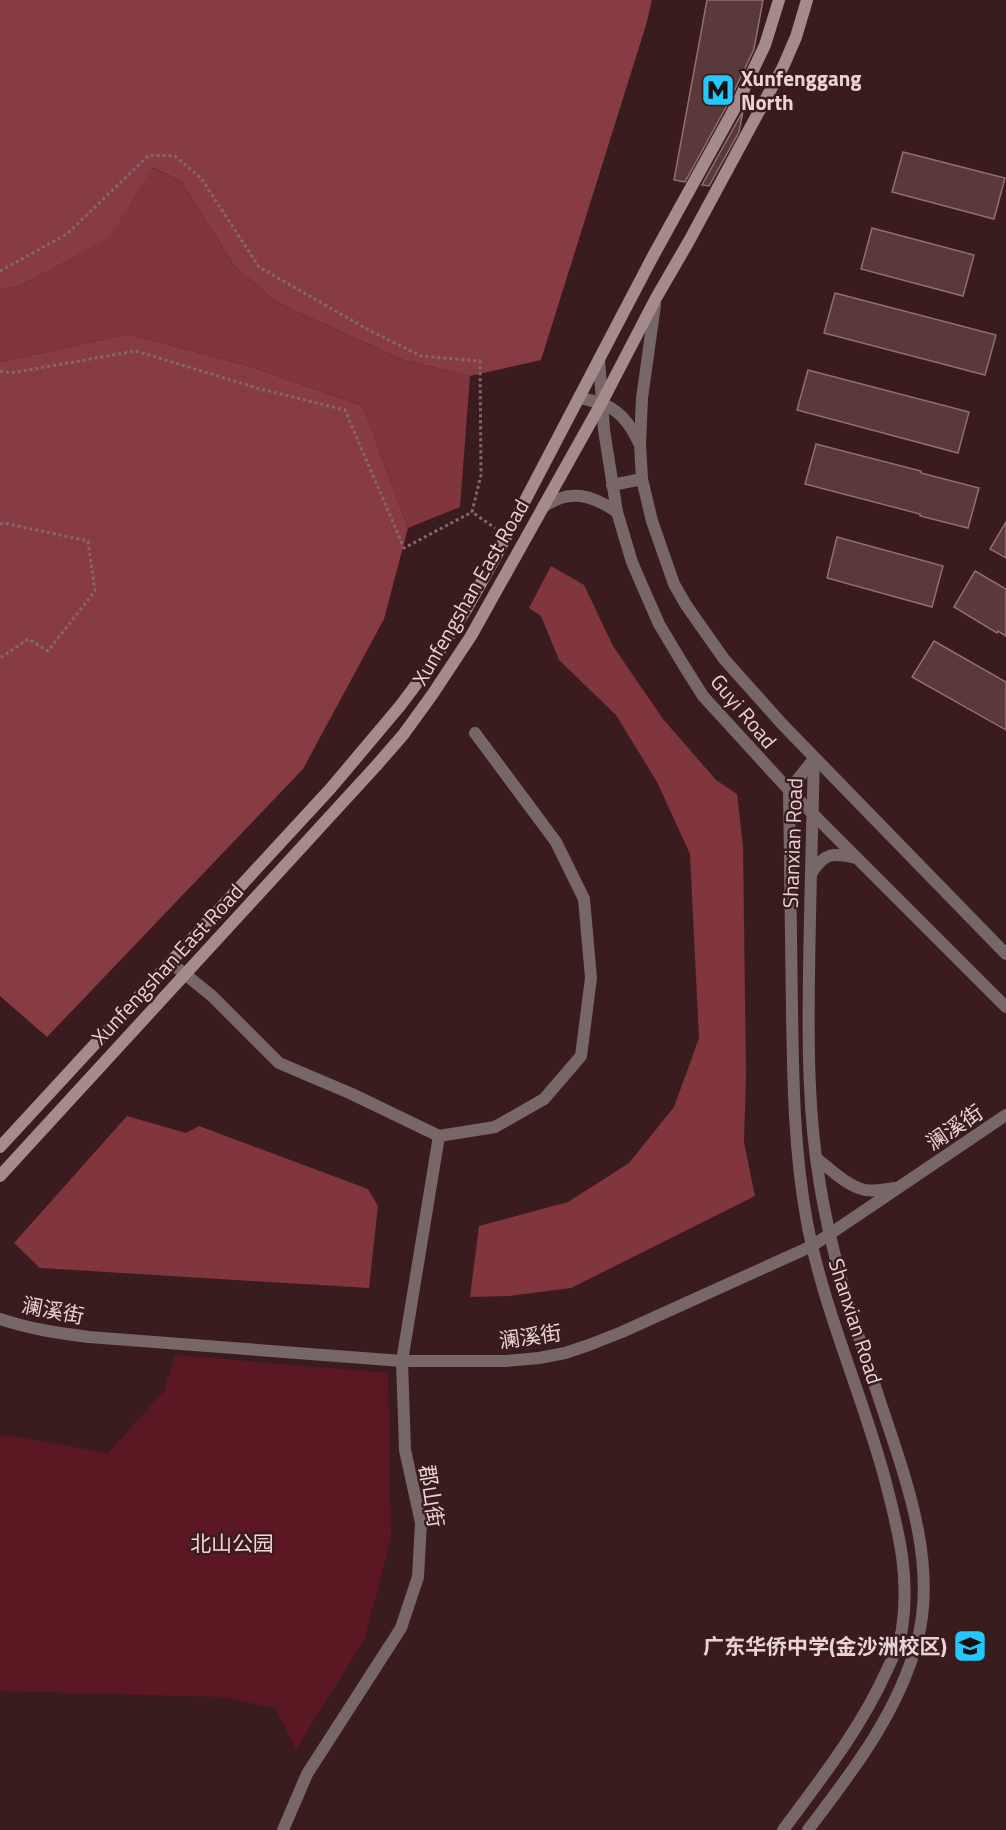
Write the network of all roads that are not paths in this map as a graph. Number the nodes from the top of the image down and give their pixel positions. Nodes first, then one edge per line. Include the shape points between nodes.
1 (779, 0) edge
2 (807, 0) edge
3 (656, 298) junction
4 (599, 359) junction
5 (580, 398) junction
6 (602, 402) junction
7 (640, 444) junction
8 (642, 479) junction
9 (612, 485) junction
10 (542, 507) junction
11 (617, 512) junction
12 (475, 733) dead end
13 (814, 759) junction
14 (789, 790) junction
15 (812, 814) junction
16 (856, 858) junction
17 (810, 875) junction
18 (1006, 954) edge
19 (170, 962) junction
20 (185, 973) junction
21 (1006, 1007) edge
22 (1006, 1115) edge
23 (439, 1136) junction
24 (0, 1147) edge
25 (816, 1158) junction
26 (0, 1176) edge
27 (898, 1187) junction
28 (830, 1235) junction
29 (812, 1246) junction
30 (0, 1319) edge
31 (402, 1361) junction
32 (283, 1830) edge
33 (783, 1830) edge
34 (808, 1830) edge

1 - 4 main road, Xunfengshan East Road via 753,72
2 - 3 main road, Xunfengshan East Road via 783,67
3 - 6 main road, Xunfengshan East Road
3 - 7 street, Guyi Road via 642,398
4 - 5 main road, Xunfengshan East Road
4 - 6 street, Guyi Road
5 - 6 street
5 - 19 main road, Xunfengshan East Road via 467,608 400,706 331,788
6 - 7 street via 626,420
6 - 9 street, Guyi Road
6 - 10 main road, Xunfengshan East Road
7 - 8 street, Guyi Road
8 - 9 street
8 - 13 street, Guyi Road via 661,550 686,605 724,659
9 - 11 street, Guyi Road
10 - 11 street via 564,495 581,496
10 - 20 main road, Xunfengshan East Road via 471,636 417,716
11 - 14 street, Guyi Road via 632,562 659,624 703,696
12 - 23 street via 556,842 584,899 591,978 581,1056 544,1099 495,1127
13 - 14 street, Shanxian Road
13 - 15 street, Shanxian Road
13 - 18 street, Guyi Road
14 - 15 street, Guyi Road
14 - 29 street, Shanxian Road via 794,1094
15 - 16 street, Guyi Road
15 - 17 street, Shanxian Road
16 - 17 street via 825,856
16 - 21 street, Guyi Road
17 - 25 street, Shanxian Road via 808,1040
19 - 20 street
19 - 24 main road, Xunfengshan East Road
20 - 23 street via 279,1063
20 - 26 main road, Xunfengshan East Road
22 - 27 street, 澜溪街
23 - 31 street, 郡山街
25 - 27 street via 842,1179 864,1190
25 - 28 street, Shanxian Road
27 - 28 street, 澜溪街
28 - 29 street, 澜溪街
28 - 34 street, Shanxian Road via 908,1490 921,1555 924,1596 918,1640 894,1702 856,1765
29 - 31 street, 澜溪街 via 622,1332 565,1353 506,1361
29 - 33 street, Shanxian Road via 895,1515 905,1575 905,1605 894,1655 868,1708
30 - 31 street, 澜溪街 via 88,1338
31 - 32 street, 郡山街 via 405,1449 421,1523 418,1577 400,1628 307,1774

